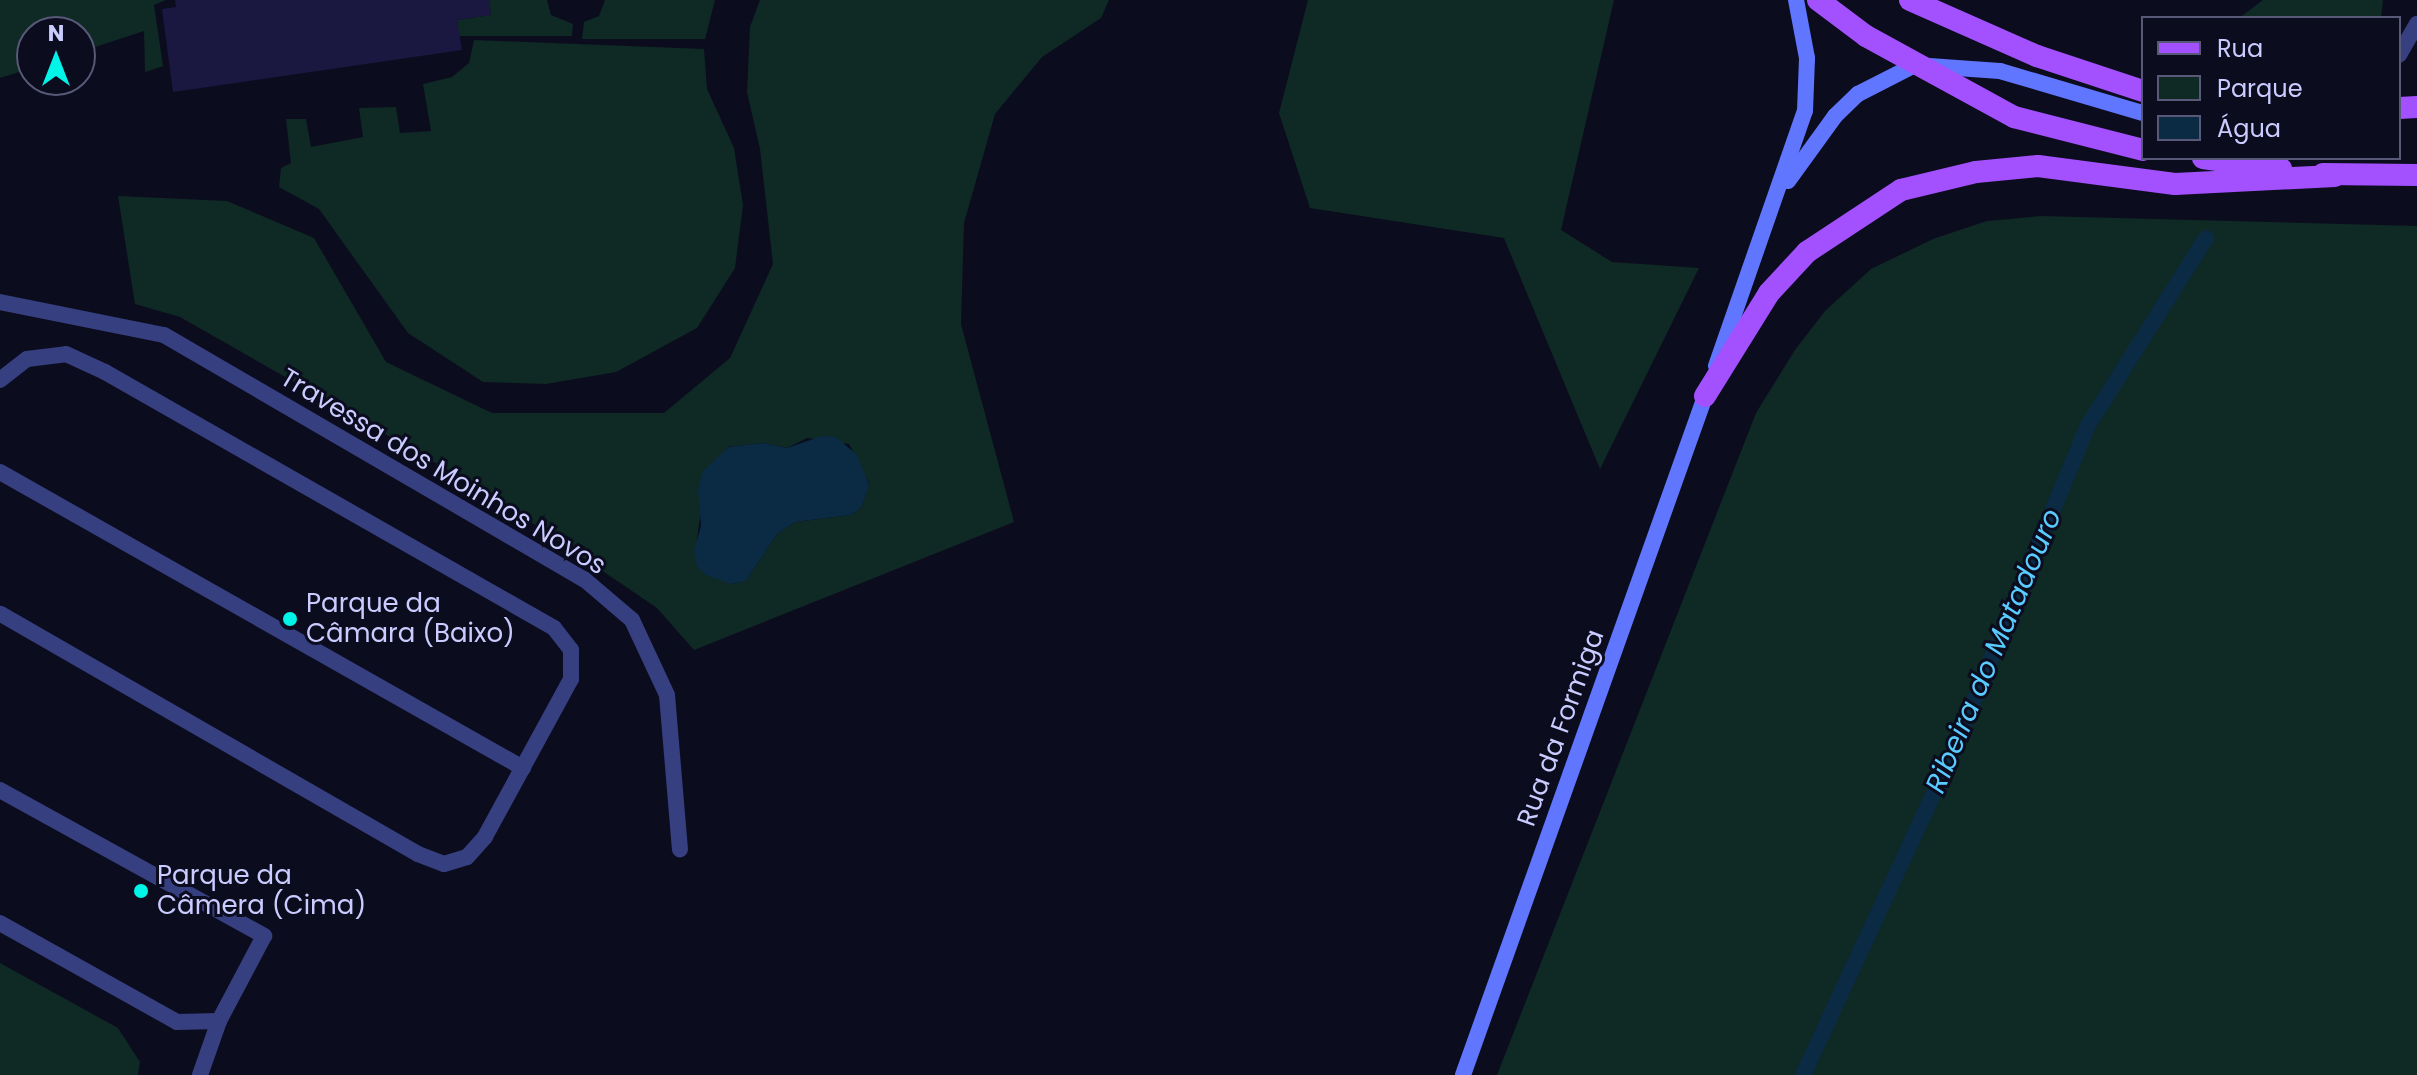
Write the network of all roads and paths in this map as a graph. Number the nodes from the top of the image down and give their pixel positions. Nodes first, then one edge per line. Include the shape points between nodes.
1 (1796, 0) edge
2 (1818, 0) edge
3 (1910, 0) edge
4 (2417, 24) edge
5 (2401, 52) edge
6 (1915, 65) junction
7 (2141, 90) edge
8 (2141, 112) edge
9 (2141, 149) edge
10 (2218, 160) edge
11 (2417, 175) edge
12 (2335, 176) junction
13 (1778, 195) junction
14 (0, 302) edge
15 (0, 380) edge
16 (1705, 396) junction
17 (0, 472) edge
18 (0, 614) edge
19 (523, 768) junction
20 (0, 790) edge
21 (680, 849) dead end
22 (0, 923) edge
23 (219, 1021) junction
24 (200, 1075) edge
25 (1463, 1075) edge

1 - 13 main road via 1807,58 1805,111
2 - 6 main road
3 - 7 main road via 2037,56
4 - 5 street
6 - 8 main road via 2000,71
6 - 9 main road via 2014,117
6 - 13 main road via 1858,94 1835,116
10 - 12 main road
11 - 12 main road
12 - 16 main road via 2175,184 2038,166 1976,172 1901,190 1807,252 1769,293
13 - 16 main road, Rua da Formiga
14 - 21 street, Travessa dos Moinhos Novos via 164,335 584,579 632,620 667,695
15 - 19 street via 27,359 66,354 554,628 571,650 571,679
16 - 25 main road, Rua da Formiga
17 - 19 street
18 - 19 street via 418,854 444,864 467,857 485,837
20 - 23 street via 264,936
22 - 23 street via 177,1022
23 - 24 street

